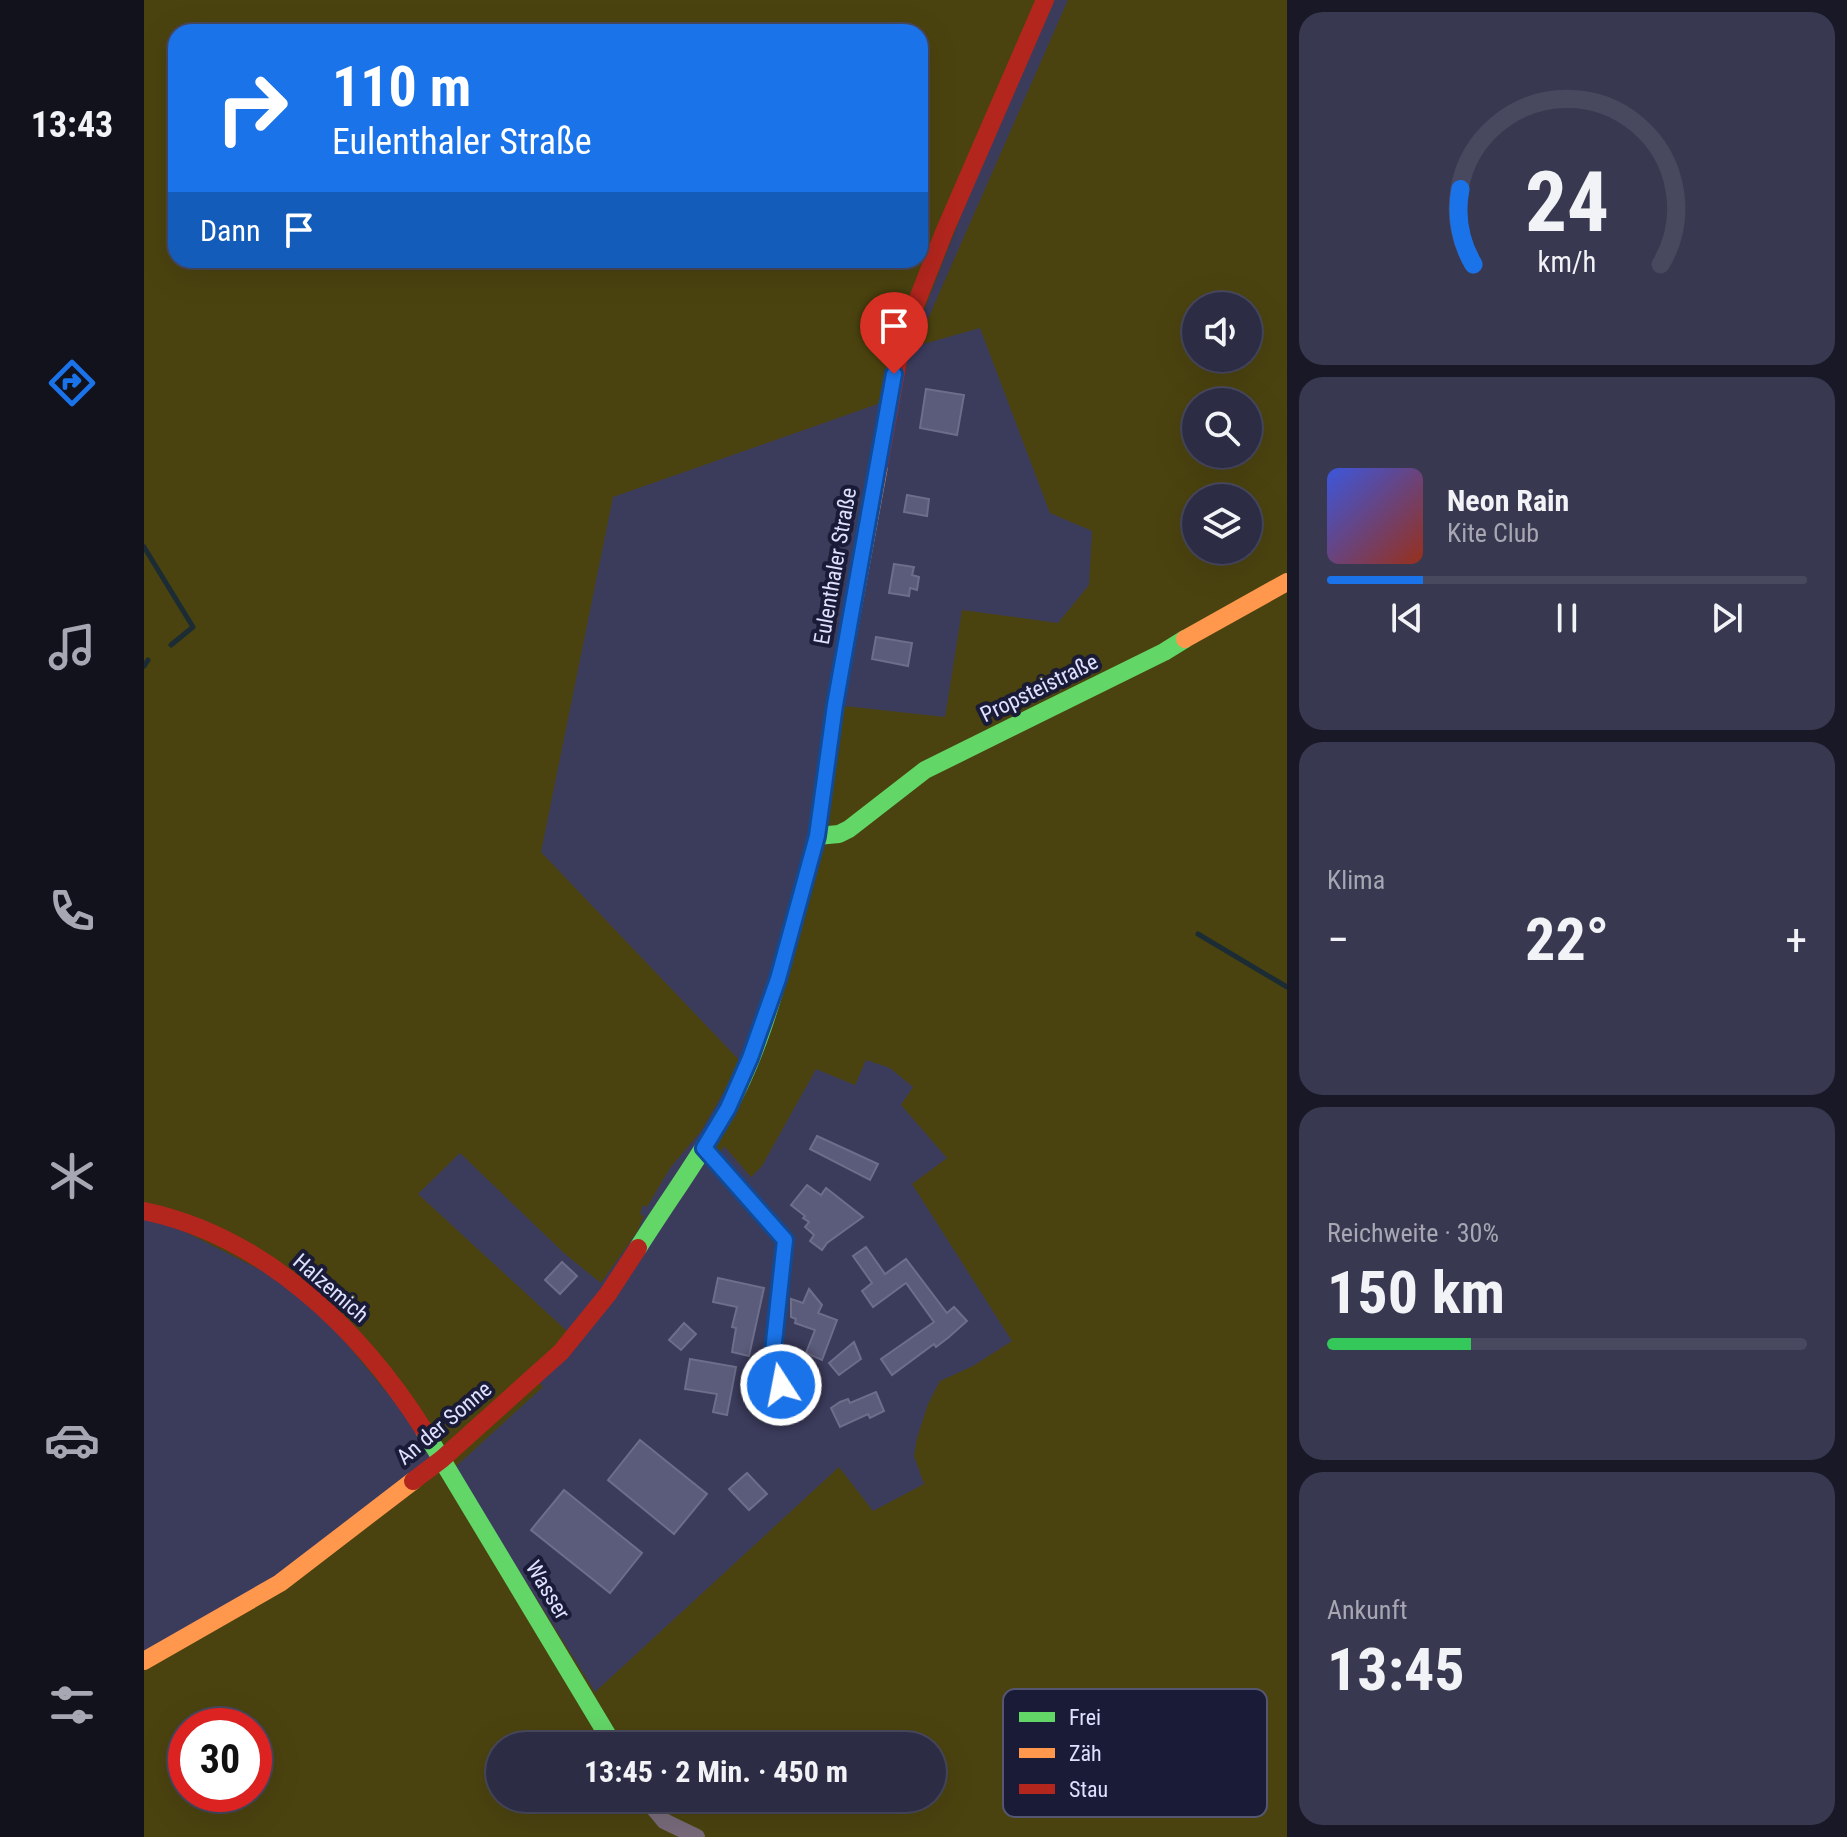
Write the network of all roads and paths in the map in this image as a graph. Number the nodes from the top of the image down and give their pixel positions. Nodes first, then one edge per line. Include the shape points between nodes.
1 (1045, 0) edge
2 (1287, 582) edge
3 (817, 836) junction
4 (704, 1148) junction
5 (144, 1211) edge
6 (781, 1385) dead end
7 (442, 1459) junction
8 (144, 1661) edge
9 (606, 1732) edge
10 (657, 1812) edge
11 (697, 1837) edge

1 - 3 street, Eulenthaler Straße via 902,339 843,660
2 - 3 street, Propsteistraße via 1164,652 925,770 849,829
3 - 4 street, Eulenthaler Straße via 750,1058
4 - 6 street via 785,1240 771,1370
4 - 7 street, An der Sonne via 608,1294 561,1352
5 - 7 street, Halzemich via 187,1222 251,1255 338,1320
7 - 8 street, An der Sonne via 280,1583
7 - 9 street, Wasser
10 - 11 street

